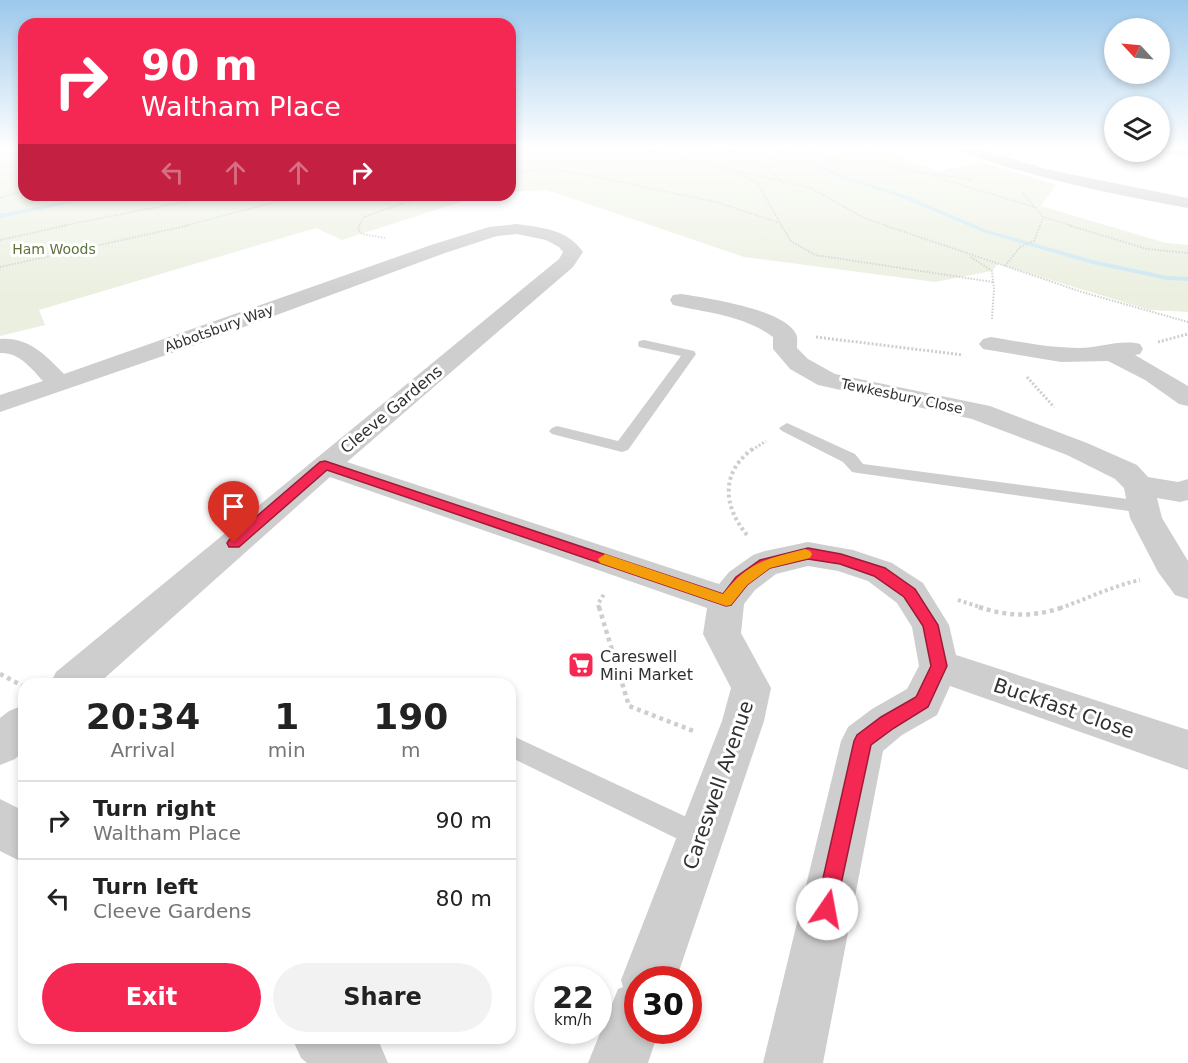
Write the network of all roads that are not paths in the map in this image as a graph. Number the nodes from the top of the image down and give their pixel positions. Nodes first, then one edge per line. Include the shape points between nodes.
1 (1164, 198) edge
2 (1188, 202) edge
3 (438, 249) joint
4 (681, 300) dead end
5 (644, 344) dead end
6 (991, 344) road end
7 (0, 346) edge
8 (60, 384) junction
9 (1188, 398) edge
10 (0, 404) edge
11 (787, 428) road end
12 (557, 430) dead end
13 (325, 465) junction
14 (1188, 489) edge
15 (1141, 496) junction
16 (1188, 586) edge
17 (726, 600) junction
18 (939, 666) junction
19 (77, 678) edge
20 (18, 729) edge
21 (0, 745) edge
22 (516, 748) edge
23 (1188, 750) edge
24 (0, 823) edge
25 (18, 835) edge
26 (701, 837) junction
27 (653, 966) edge
28 (330, 1044) edge
29 (625, 1044) edge
30 (358, 1063) edge
31 (618, 1063) edge
32 (793, 1063) edge

1 - 2 street
3 - 8 street, Abbotsbury Way
3 - 13 street, Cleeve Gardens via 495,231 517,229 551,235 573,252 566,262
4 - 15 street, Tewkesbury Close via 746,313 774,325 785,335 784,348 799,364 827,380 980,412 1077,449 1126,472
5 - 12 lane via 688,354 622,447
6 - 9 street via 1043,353 1096,356 1123,352
7 - 8 street via 10,344 25,350
8 - 10 street, Abbotsbury Way
11 - 15 lane via 849,458 858,468
13 - 17 street
13 - 19 street, Cleeve Gardens
14 - 15 street, Tewkesbury Close
15 - 16 street, Tewkesbury Close via 1146,518 1170,563
17 - 18 street via 741,581 765,564 808,554 841,559 880,572 910,593 930,625
17 - 26 street, Careswell Avenue via 723,634 751,688 743,722
18 - 23 street, Buckfast Close
18 - 32 street via 922,702 863,741
20 - 21 street
22 - 26 lane
24 - 25 street
26 - 27 street, Careswell Avenue
28 - 30 street
29 - 31 street

